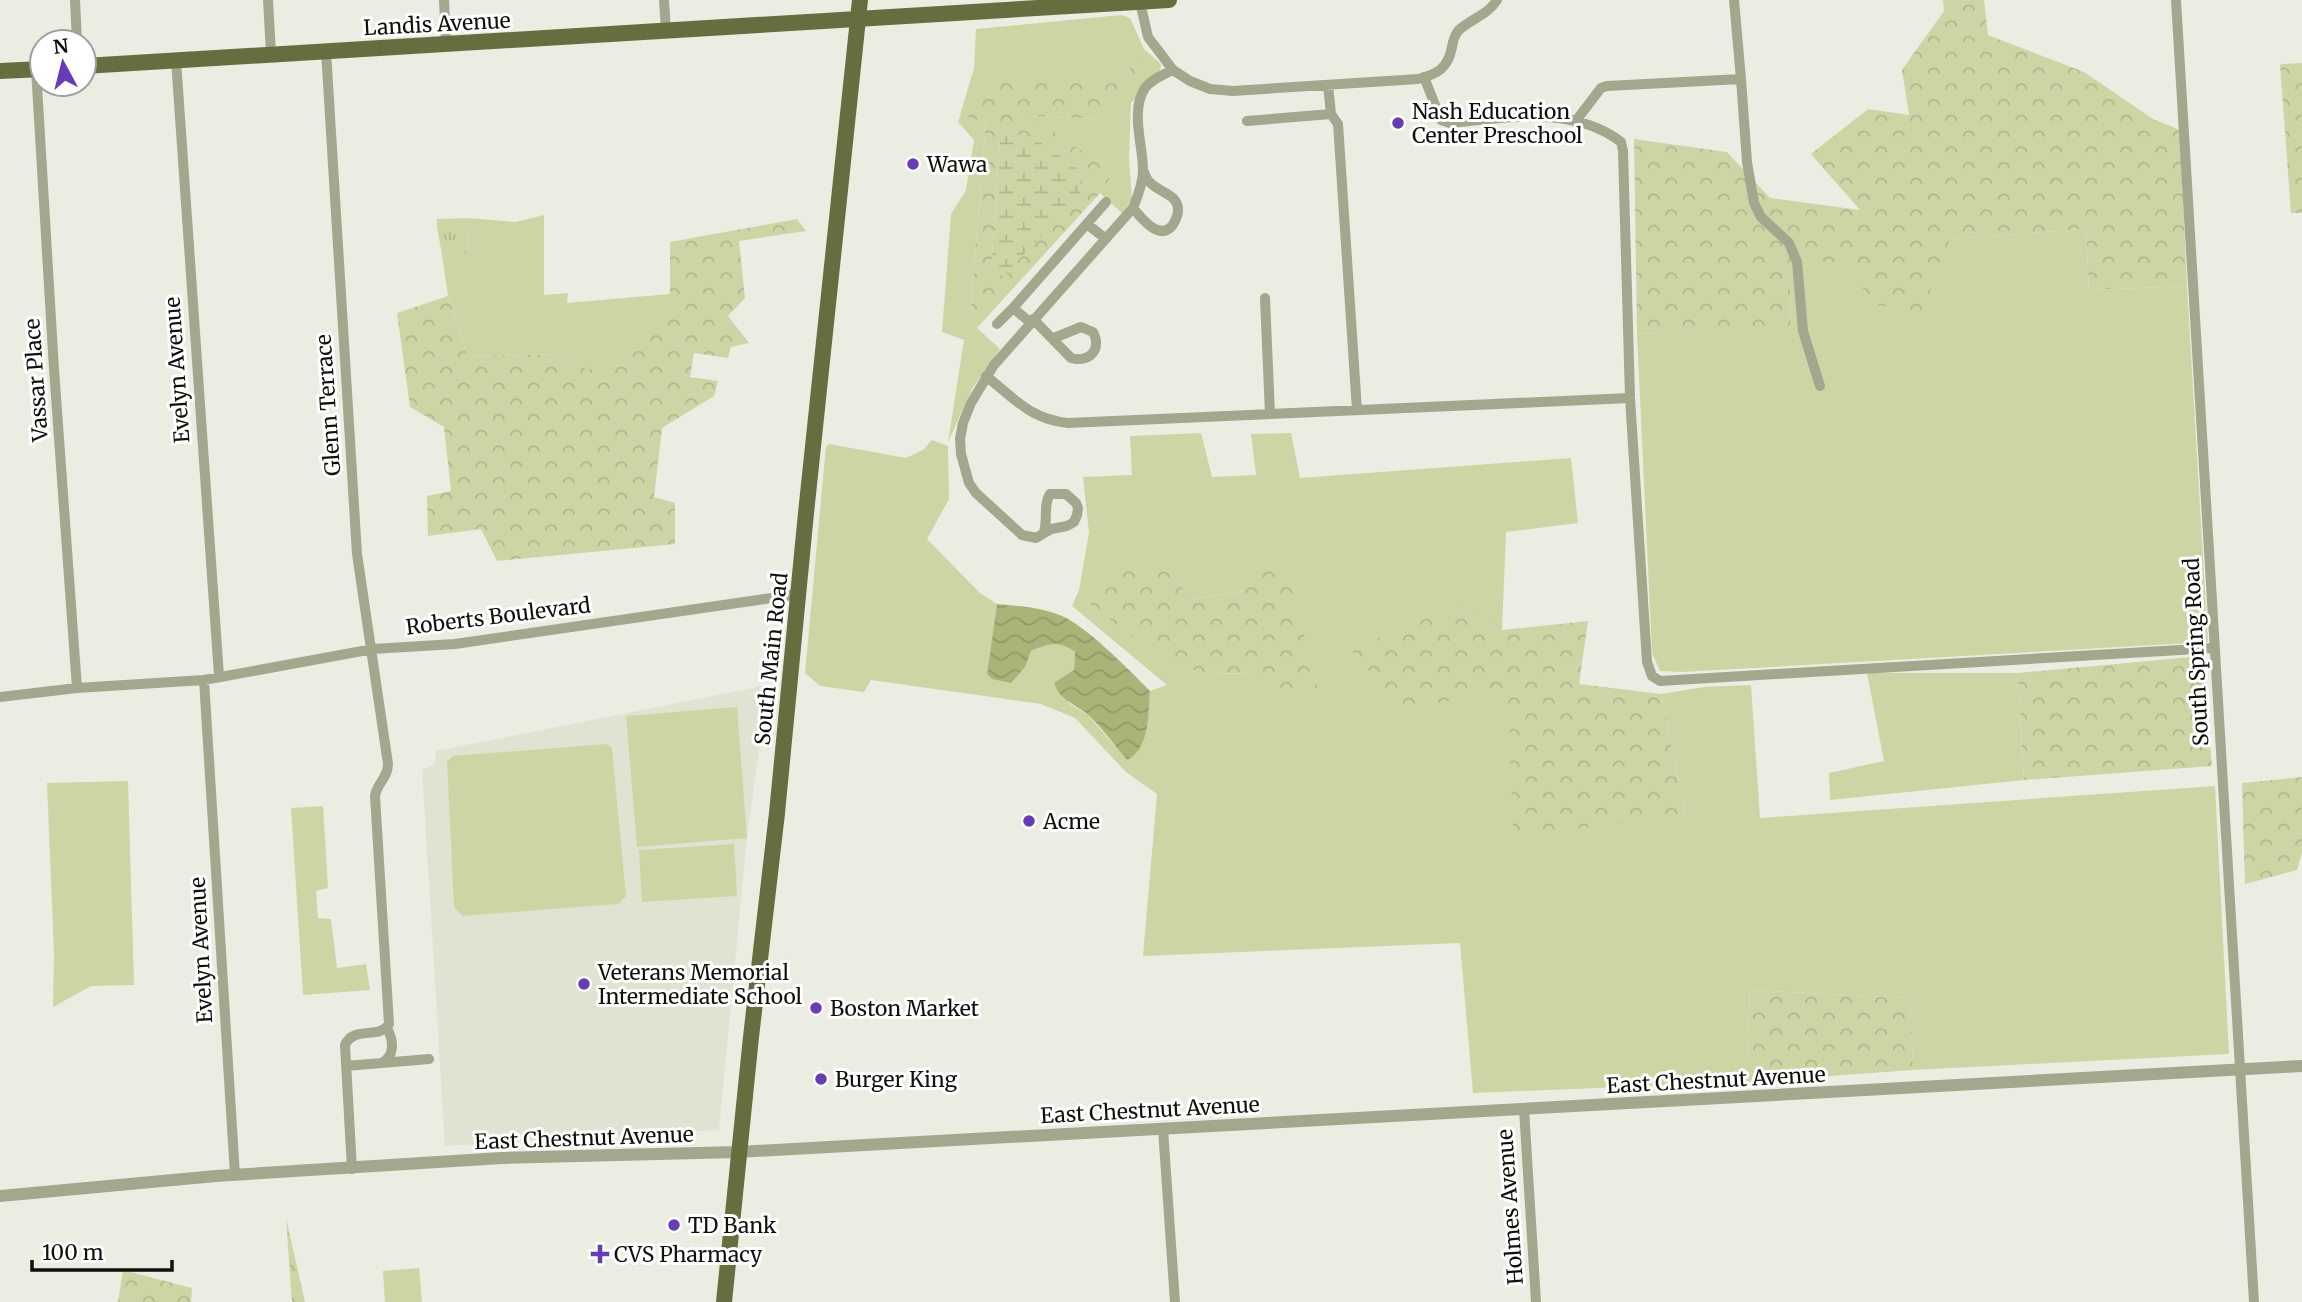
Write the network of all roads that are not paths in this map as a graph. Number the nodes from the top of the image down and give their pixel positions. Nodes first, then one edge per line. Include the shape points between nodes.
1 (75, 0) edge
2 (268, 0) edge
3 (444, 0) edge
4 (664, 0) edge
5 (860, 0) edge
6 (1169, 0) edge
7 (1497, 0) edge
8 (1734, 0) edge
9 (2176, 0) edge
10 (1140, 2) junction
11 (858, 19) junction
12 (76, 28) edge
13 (666, 31) junction
14 (446, 44) junction
15 (326, 51) junction
16 (271, 54) junction
17 (176, 60) junction
18 (98, 65) edge
19 (28, 70) edge
20 (1173, 70) junction
21 (0, 71) edge
22 (1424, 77) junction
23 (1741, 79) junction
24 (1328, 85) junction
25 (40, 98) edge
26 (1331, 114) junction
27 (1247, 121) dead end
28 (1575, 122) junction
29 (1143, 172) junction
30 (1106, 202) dead end
31 (1133, 208) junction
32 (1087, 224) junction
33 (1106, 239) junction
34 (1265, 298) dead end
35 (1013, 308) junction
36 (1032, 321) junction
37 (997, 324) dead end
38 (1054, 338) dead end
39 (986, 376) junction
40 (1820, 386) dead end
41 (1630, 398) junction
42 (1357, 410) junction
43 (1270, 414) junction
44 (1044, 532) dead end
45 (799, 594) junction
46 (2214, 648) junction
47 (373, 649) junction
48 (219, 676) junction
49 (204, 680) junction
50 (77, 688) junction
51 (0, 697) edge
52 (387, 1028) junction
53 (429, 1059) dead end
54 (380, 1063) junction
55 (346, 1066) junction
56 (2302, 1066) edge
57 (2241, 1070) junction
58 (1524, 1109) junction
59 (1163, 1129) junction
60 (738, 1152) junction
61 (352, 1169) junction
62 (234, 1175) junction
63 (0, 1196) edge
64 (724, 1302) edge
65 (1175, 1302) edge
66 (1536, 1302) edge
67 (2254, 1302) edge

1 - 12 street
2 - 16 street
3 - 14 street
4 - 13 street
5 - 11 main road, South Main Road
6 - 10 main road, Landis Avenue
7 - 22 street via 1455,36 1446,64
8 - 23 street
9 - 46 street, South Spring Road
10 - 11 main road, Landis Avenue
10 - 20 street via 1147,37
11 - 13 main road, Landis Avenue
11 - 45 main road, South Main Road
13 - 14 main road, Landis Avenue
14 - 15 main road, Landis Avenue
15 - 16 main road, Landis Avenue
15 - 47 street, Glenn Terrace via 356,554
16 - 17 main road, Landis Avenue
17 - 18 main road, Landis Avenue
17 - 48 street, Evelyn Avenue
19 - 21 main road
20 - 24 street via 1210,89
20 - 29 street via 1152,81 1140,101
22 - 24 street
22 - 28 street via 1441,120 1450,123 1537,116
23 - 28 street via 1607,86
23 - 40 street via 1754,203 1789,243 1797,262 1803,331
24 - 26 street
25 - 50 street, Vassar Place
26 - 27 street
26 - 42 street via 1338,124
28 - 41 street via 1611,134 1621,142 1623,151
29 - 31 street
29 - 31 street via 1151,186 1170,195 1178,212 1173,225 1162,231 1155,230
30 - 32 street
31 - 33 street
32 - 33 street
32 - 35 street
33 - 36 street
34 - 43 street
35 - 36 street
35 - 37 street
36 - 38 street
36 - 39 street
39 - 43 street via 1034,415 1056,422
39 - 44 street via 963,424 961,446 967,476 976,493 1022,535 1036,538
41 - 42 street
41 - 46 street via 1647,662 1652,676 1660,681
42 - 43 street
45 - 47 street, Roberts Boulevard via 454,644
45 - 60 main road, South Main Road
46 - 57 street, South Spring Road
47 - 48 street, Roberts Boulevard
47 - 52 street, Glenn Terrace via 387,754 387,776 375,796
48 - 49 street, Roberts Boulevard
49 - 50 street, Roberts Boulevard
49 - 62 street, Evelyn Avenue
50 - 51 street, Roberts Boulevard
52 - 54 street via 392,1052
52 - 55 street via 349,1037
53 - 54 street
54 - 55 street
55 - 61 street
56 - 57 street, East Chestnut Avenue
57 - 58 street, East Chestnut Avenue
57 - 67 street, South Spring Road
58 - 59 street, East Chestnut Avenue
58 - 66 street, Holmes Avenue
59 - 60 street, East Chestnut Avenue
59 - 65 street
60 - 61 street, East Chestnut Avenue via 502,1158
60 - 64 main road, South Main Road
61 - 62 street, East Chestnut Avenue
62 - 63 street, East Chestnut Avenue

